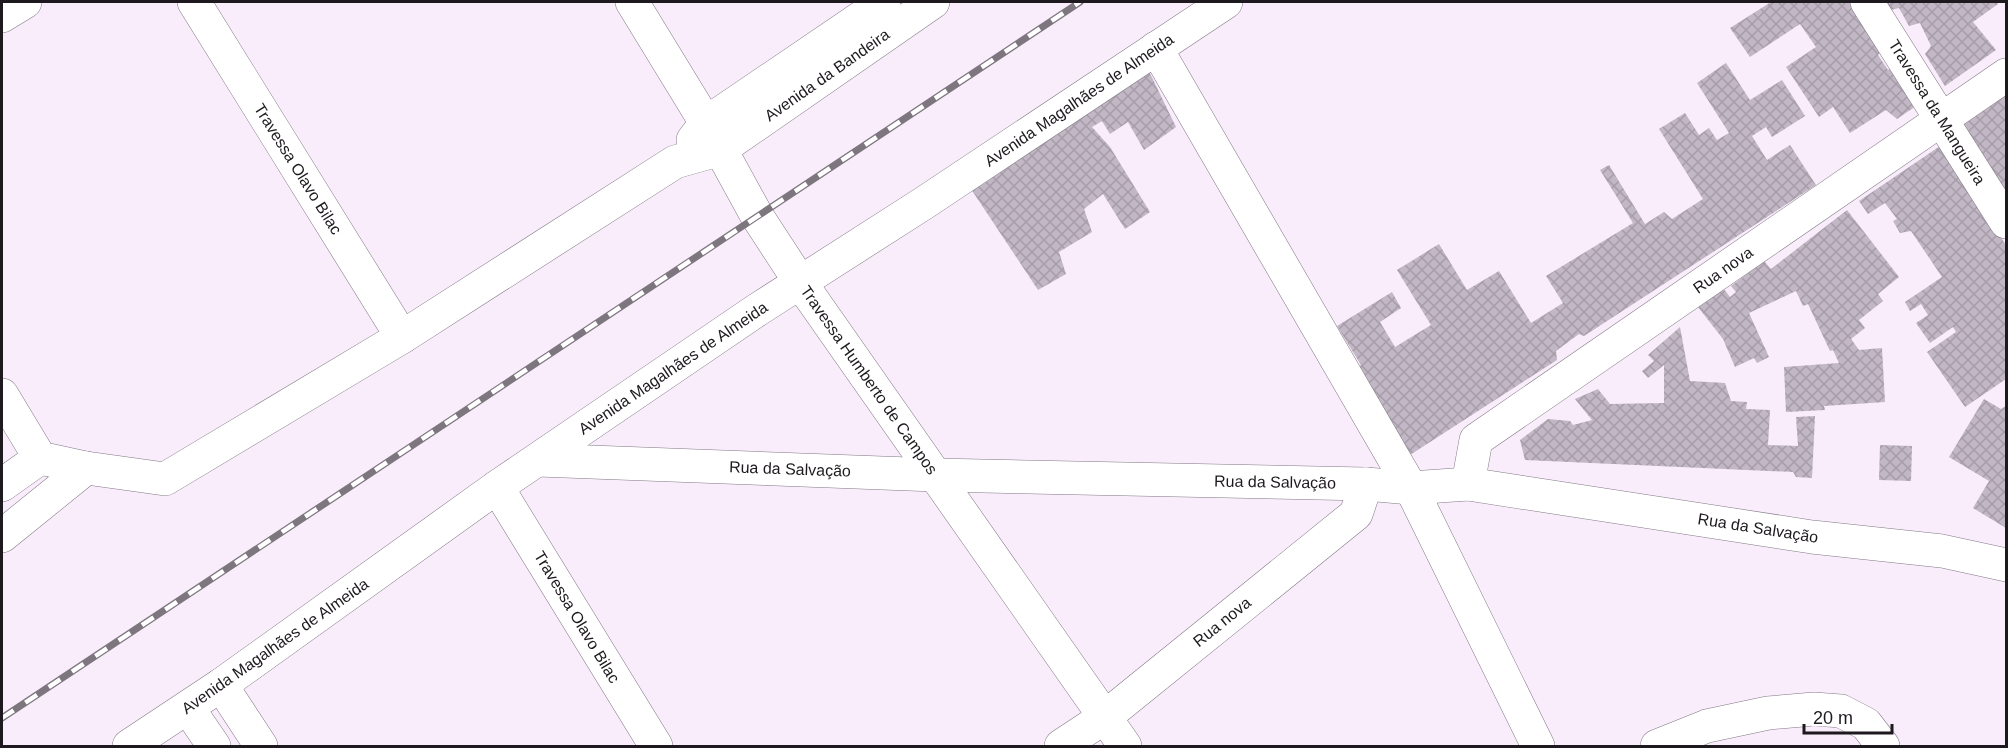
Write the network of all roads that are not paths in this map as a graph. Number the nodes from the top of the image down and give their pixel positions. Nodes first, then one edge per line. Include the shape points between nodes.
1 (25, 2) edge
2 (194, 2) edge
3 (632, 2) edge
4 (884, 2) edge
5 (933, 2) edge
6 (1226, 2) edge
7 (1867, 2) edge
8 (2, 16) edge
9 (1156, 48) junction
10 (2007, 75) edge
11 (1942, 120) junction
12 (714, 136) junction
13 (2007, 222) edge
14 (800, 282) junction
15 (402, 337) junction
16 (2, 395) edge
17 (40, 458) junction
18 (538, 460) junction
19 (86, 468) junction
20 (936, 475) junction
21 (1366, 484) junction
22 (1468, 484) junction
23 (2, 485) edge
24 (497, 487) junction
25 (1411, 488) junction
26 (2, 536) edge
27 (2007, 565) edge
28 (221, 685) junction
29 (188, 708) junction
30 (1105, 717) junction
31 (129, 747) edge
32 (214, 747) edge
33 (261, 747) edge
34 (656, 747) edge
35 (1061, 747) edge
36 (1125, 747) edge
37 (1538, 747) edge
38 (1657, 747) edge
39 (1883, 747) edge

1 - 8 street
2 - 15 street, Travessa Olavo Bilac
3 - 12 street, Travessa Humberto de Campos
4 - 12 street, Avenida da Bandeira
5 - 12 street, Avenida da Bandeira
6 - 9 street, Avenida Magalhães de Almeida
7 - 11 street, Travessa da Mangueira
9 - 14 street, Avenida Magalhães de Almeida
9 - 25 street
10 - 11 street, Rua nova
11 - 13 street, Travessa da Mangueira
11 - 22 street, Rua nova via 1476,440
12 - 14 street, Travessa Humberto de Campos via 757,216
12 - 15 street
14 - 18 street, Avenida Magalhães de Almeida
14 - 20 street, Travessa Humberto de Campos
15 - 19 street via 165,479
16 - 17 street
17 - 19 street
17 - 23 street
18 - 20 street, Rua da Salvação
18 - 24 street, Avenida Magalhães de Almeida
19 - 26 street
20 - 21 street, Rua da Salvação
20 - 30 street, Travessa Humberto de Campos
21 - 25 street, Rua da Salvação
21 - 30 street, Rua nova via 1356,514
22 - 25 street, Rua da Salvação
22 - 27 street, Rua da Salvação via 1812,537 1942,551
24 - 28 street, Avenida Magalhães de Almeida
24 - 34 street, Travessa Olavo Bilac
25 - 37 street
28 - 29 street, Avenida Magalhães de Almeida
28 - 33 street
29 - 31 street, Avenida Magalhães de Almeida
29 - 32 street
30 - 35 street, Rua nova
30 - 36 street, Travessa Humberto de Campos
38 - 39 street via 1707,726 1768,713 1814,709 1841,711 1866,724

